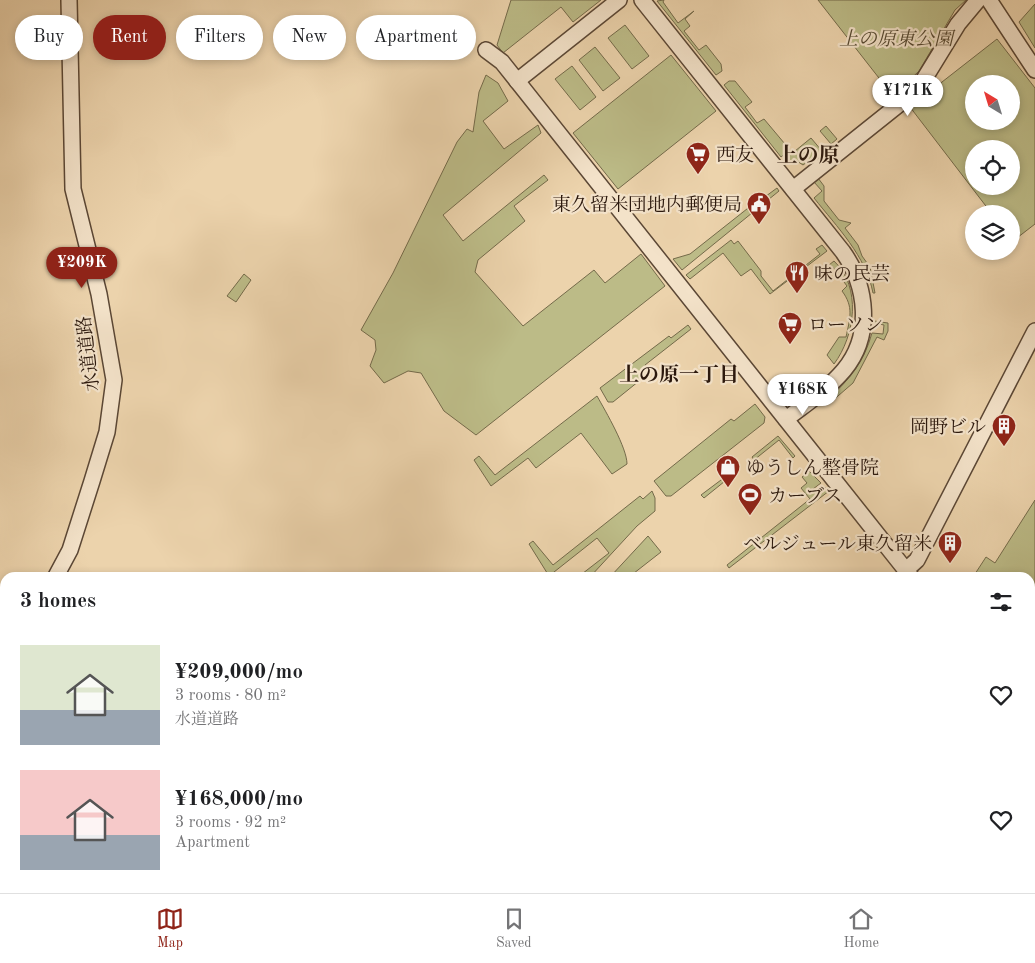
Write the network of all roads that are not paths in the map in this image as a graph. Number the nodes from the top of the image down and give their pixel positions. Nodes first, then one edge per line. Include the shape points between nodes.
1 (69, 0) edge
2 (619, 0) edge
3 (642, 0) edge
4 (978, 0) edge
5 (989, 0) edge
6 (486, 50) dead end
7 (1035, 70) edge
8 (517, 81) junction
9 (793, 189) junction
10 (1035, 331) edge
11 (786, 419) junction
12 (58, 572) edge
13 (907, 572) edge
14 (910, 572) edge

1 - 12 street, 水道道路 via 73,189 101,303 114,380 107,432 70,550
2 - 8 street
3 - 9 street
4 - 9 street via 923,81 902,102
5 - 7 street
6 - 8 street via 498,57
8 - 11 street
9 - 11 street via 848,260 863,296 864,314 862,334 846,368
10 - 14 street
11 - 13 street

